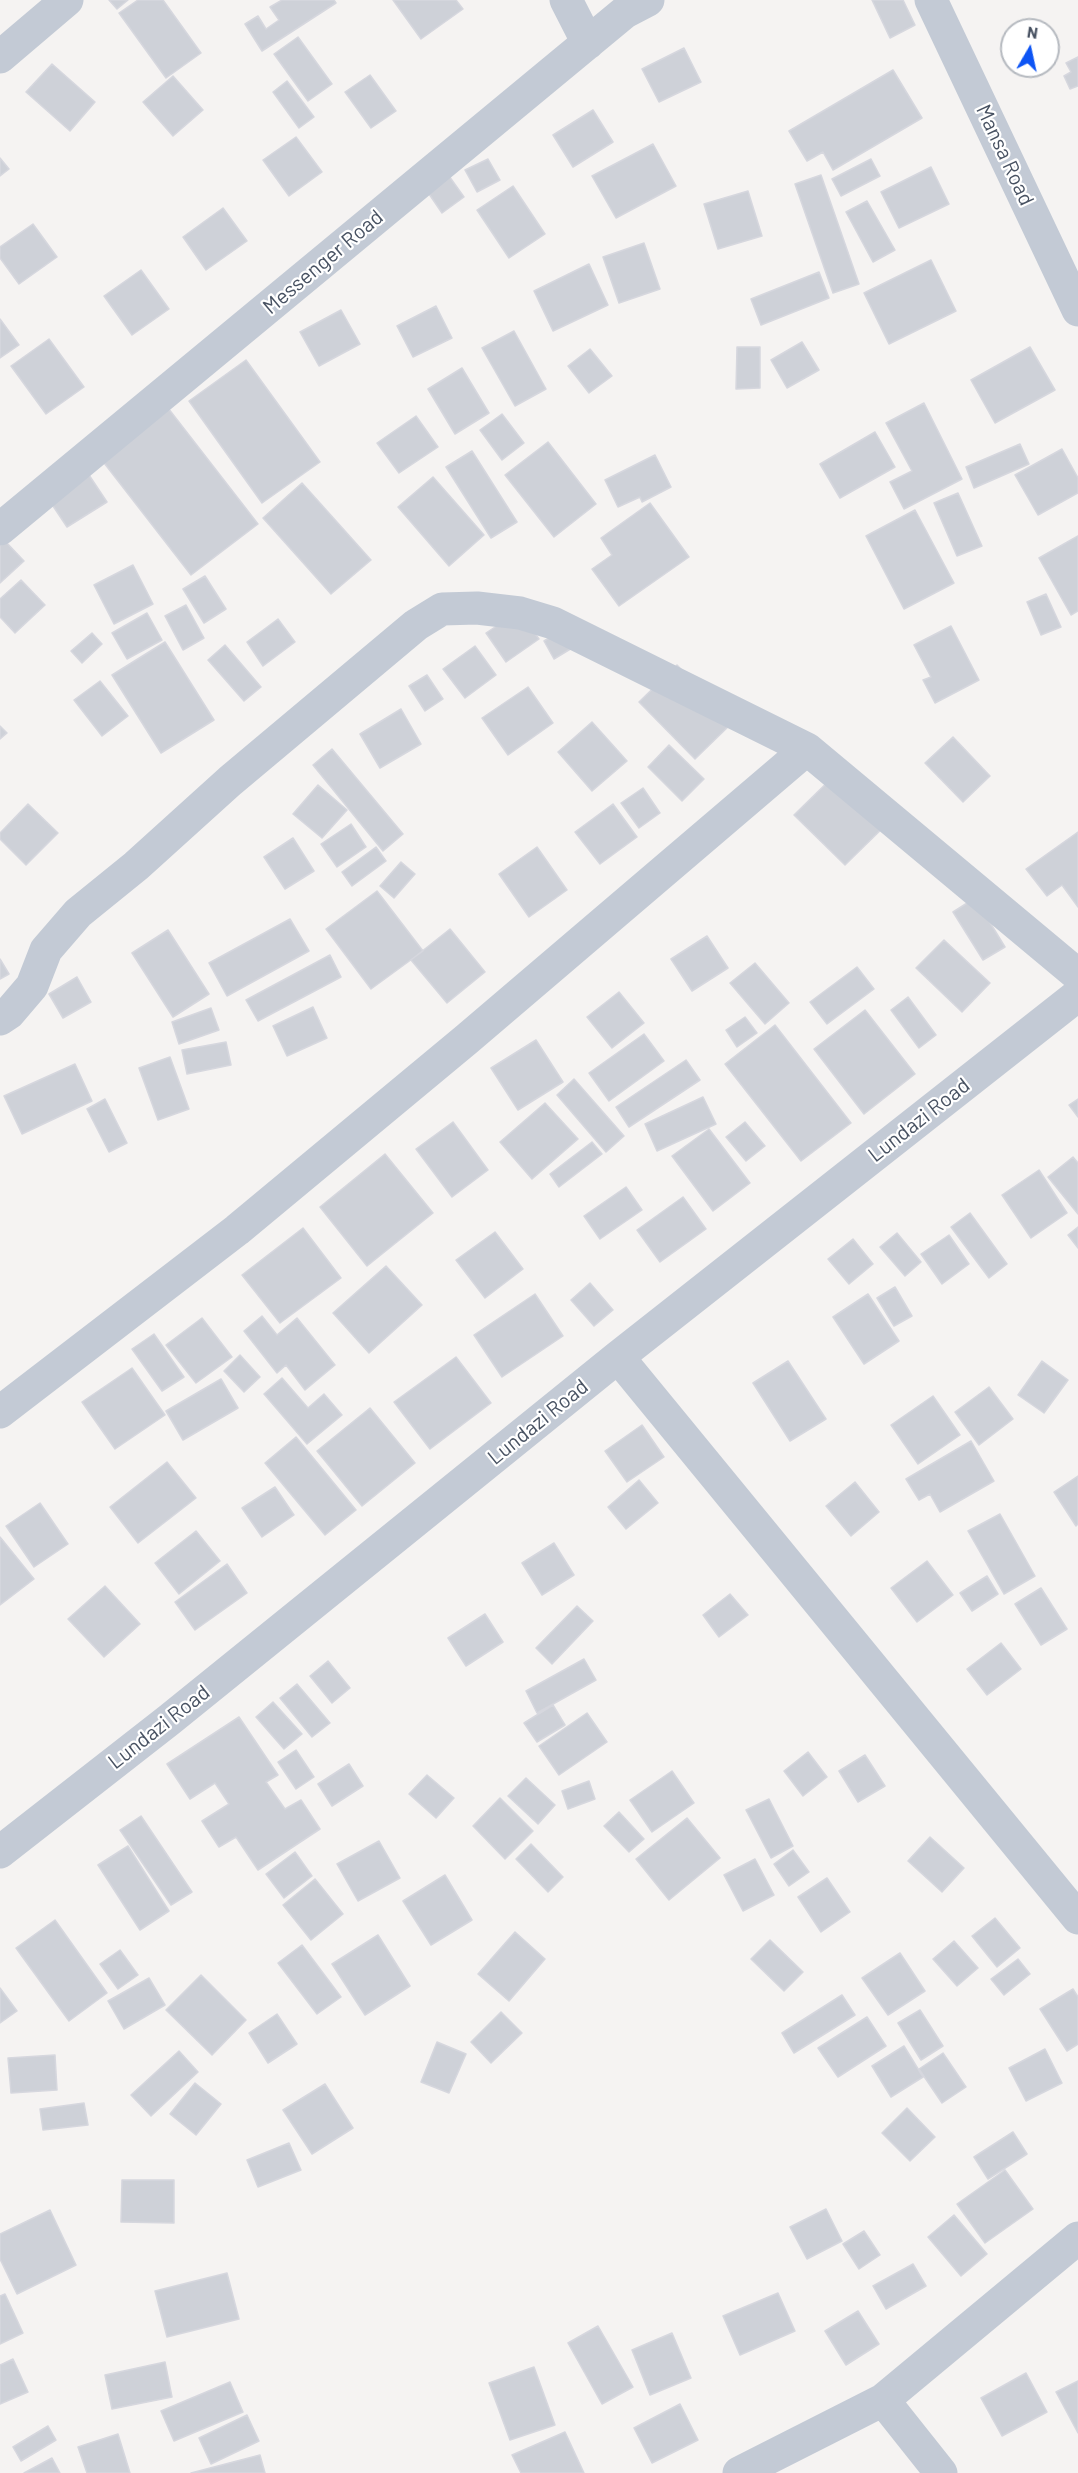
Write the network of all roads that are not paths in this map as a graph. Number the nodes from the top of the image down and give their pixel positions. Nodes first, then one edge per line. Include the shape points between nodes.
1 (67, 0) edge
2 (566, 0) edge
3 (648, 0) edge
4 (931, 0) edge
5 (588, 43) junction
6 (0, 57) edge
7 (1078, 310) edge
8 (0, 529) edge
9 (807, 749) junction
10 (1078, 975) edge
11 (1078, 995) edge
12 (0, 1019) edge
13 (618, 1357) junction
14 (0, 1412) edge
15 (0, 1852) edge
16 (1078, 1918) edge
17 (1078, 2238) edge
18 (883, 2400) junction
19 (739, 2473) edge
20 (941, 2473) edge

1 - 6 street
2 - 5 street
3 - 5 street, Messenger Road via 625,12
4 - 7 street, Mansa Road
5 - 8 street, Messenger Road
9 - 10 street
9 - 12 street via 554,622 520,613 442,609 416,625 78,913 46,950 32,986
9 - 14 street via 237,1230
11 - 13 street, Lundazi Road
13 - 15 street, Lundazi Road
13 - 16 street
17 - 18 street
18 - 19 street
18 - 20 street

